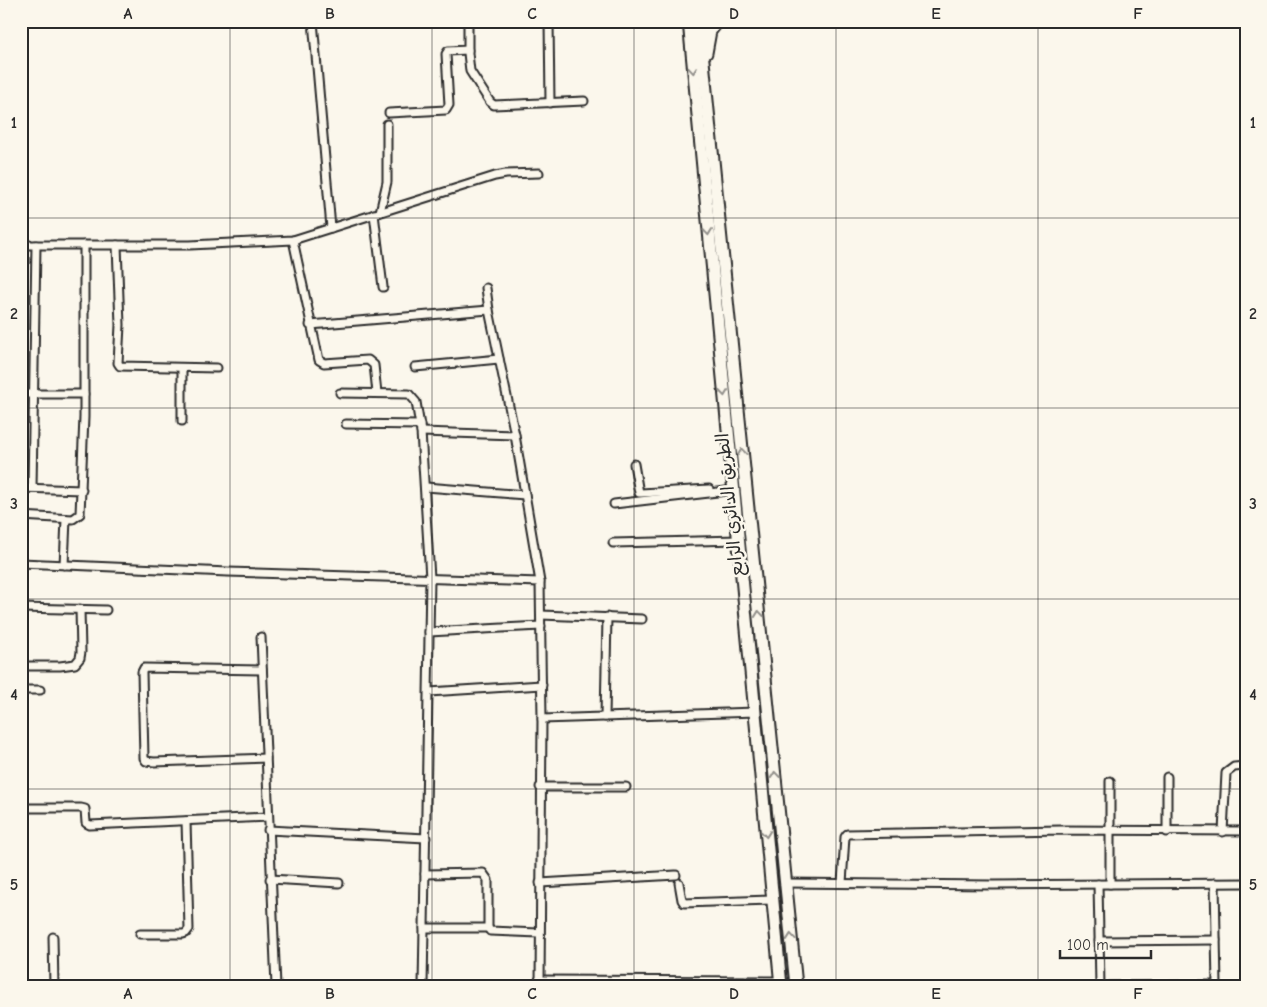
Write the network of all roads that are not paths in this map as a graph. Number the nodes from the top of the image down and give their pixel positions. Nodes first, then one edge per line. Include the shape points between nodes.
1 (313, 21) edge
2 (468, 21) edge
3 (549, 21) edge
4 (679, 21) edge
5 (689, 21) edge
6 (699, 21) edge
7 (718, 21) edge
8 (691, 42) junction
9 (468, 50) junction
10 (703, 72) junction
11 (584, 102) dead end
12 (550, 103) junction
13 (389, 113) dead end
14 (387, 124) dead end
15 (539, 173) dead end
16 (377, 213) junction
17 (331, 228) junction
18 (293, 240) junction
19 (21, 245) edge
20 (36, 245) junction
21 (84, 245) junction
22 (117, 245) junction
23 (383, 288) dead end
24 (486, 288) dead end
25 (488, 310) junction
26 (310, 325) junction
27 (499, 359) junction
28 (415, 367) dead end
29 (182, 368) junction
30 (217, 368) dead end
31 (340, 393) dead end
32 (377, 393) junction
33 (21, 394) edge
34 (34, 394) junction
35 (84, 394) junction
36 (182, 421) dead end
37 (346, 424) dead end
38 (421, 429) junction
39 (515, 435) junction
40 (634, 464) dead end
41 (426, 486) junction
42 (21, 488) edge
43 (32, 488) junction
44 (734, 488) junction
45 (82, 490) junction
46 (746, 490) junction
47 (525, 495) junction
48 (614, 504) dead end
49 (21, 516) edge
50 (66, 519) junction
51 (738, 540) junction
52 (613, 543) dead end
53 (21, 563) edge
54 (64, 565) junction
55 (430, 578) junction
56 (540, 582) junction
57 (21, 608) edge
58 (80, 609) junction
59 (106, 610) dead end
60 (541, 615) junction
61 (608, 617) junction
62 (642, 619) dead end
63 (541, 626) junction
64 (429, 632) junction
65 (261, 637) dead end
66 (21, 666) edge
67 (262, 670) junction
68 (752, 671) junction
69 (765, 672) junction
70 (542, 685) junction
71 (21, 690) edge
72 (40, 690) dead end
73 (429, 692) junction
74 (756, 712) junction
75 (606, 717) junction
76 (542, 719) junction
77 (266, 758) junction
78 (1246, 766) edge
79 (1167, 777) dead end
80 (1110, 781) dead end
81 (540, 787) junction
82 (626, 787) dead end
83 (21, 808) edge
84 (268, 817) junction
85 (186, 821) junction
86 (268, 830) junction
87 (1109, 830) junction
88 (1246, 831) edge
89 (1167, 832) junction
90 (1223, 832) junction
91 (426, 838) junction
92 (425, 874) junction
93 (676, 874) dead end
94 (270, 879) junction
95 (540, 883) junction
96 (680, 883) dead end
97 (786, 883) junction
98 (842, 883) junction
99 (1215, 883) junction
100 (1246, 883) edge
101 (339, 884) dead end
102 (1098, 884) junction
103 (1110, 884) junction
104 (772, 900) junction
105 (424, 928) junction
106 (488, 928) junction
107 (539, 933) junction
108 (140, 934) dead end
109 (54, 937) dead end
110 (1216, 940) junction
111 (1099, 941) junction
112 (539, 983) edge
113 (781, 983) edge
114 (1217, 985) edge
115 (54, 986) edge
116 (276, 986) edge
117 (423, 986) edge
118 (796, 986) edge
119 (1100, 986) edge
120 (1108, 986) edge

1 - 17 street
2 - 9 street
3 - 12 street
4 - 8 main road
5 - 8 main road, الطريق الدائري الرابع
6 - 10 main road, الطريق الدائري الرابع
7 - 10 main road via 710,31
8 -> 44 main road, الطريق الدائري الرابع
9 - 12 street via 470,71 494,105
9 - 13 street via 452,50 446,54 449,104 446,110
46 -> 10 main road, الطريق الدائري الرابع
11 - 12 street
14 - 16 street via 387,182
15 - 16 street via 495,176
16 - 17 street
16 - 23 street
17 - 18 street
18 - 22 street
18 - 26 street
19 - 20 street
20 - 21 street
20 - 34 street
21 - 22 street
21 - 35 street
22 - 29 street via 118,363 122,367
24 - 25 street
25 - 26 street
25 - 27 street
26 - 32 street via 319,360 324,363 368,360 374,364
27 - 28 street
27 - 39 street
29 - 30 street
29 - 36 street
31 - 32 street
32 - 38 street via 409,394 416,402
33 - 34 street
34 - 35 street
34 - 43 street
35 - 45 street
37 - 38 street
38 - 39 street
38 - 41 street
39 - 47 street
40 - 44 street via 641,494
41 - 47 street
41 - 55 street
42 - 43 street
43 - 45 street
44 - 46 street
44 - 48 street
44 - 51 main road, الطريق الدائري الرابع
45 - 50 street via 80,514
69 -> 46 main road, الطريق الدائري الرابع
47 - 56 street
49 - 50 street
50 - 54 street
51 - 52 street
51 - 68 main road, الطريق الدائري الرابع
53 - 54 street
54 - 55 street
55 - 56 street
55 - 64 street
56 - 60 street
57 - 58 street
58 - 59 street
58 - 66 street via 80,658 75,664
60 - 61 street
60 - 63 street
61 - 62 street
61 - 75 street
63 - 64 street
63 - 70 street
64 - 73 street
65 - 67 street
67 - 77 street
67 - 77 street via 144,668 144,758 154,762
68 - 69 main road via 758,667
68 - 74 main road, الطريق الدائري الرابع
97 -> 69 main road, الطريق الدائري الرابع
70 - 73 street
70 - 76 street
71 - 72 street
73 - 91 street
74 - 75 street
74 -> 104 main road, الطريق الدائري الرابع
75 - 76 street
76 - 81 street
77 - 84 street
78 - 90 street via 1234,767 1226,773
79 - 89 street
80 - 87 street
81 - 82 street
81 - 95 street
83 - 85 street via 81,808 85,809 86,822 90,825
84 - 85 street
84 - 86 street
85 - 108 street via 189,929 183,934
86 - 91 street
86 - 94 street
87 - 89 street
87 - 98 street via 848,834 845,837
87 - 103 street
88 - 90 street
89 - 90 street
91 - 92 street
92 - 105 street
92 - 106 street via 483,873 488,880
93 - 95 street
94 - 101 street
94 - 116 street
95 - 107 street
96 - 104 street via 684,903
97 - 98 street
118 -> 97 main road, الطريق الدائري الرابع
98 - 102 street
99 - 100 street
99 - 103 street
99 - 110 street
102 - 103 street
102 - 111 street
104 - 113 main road, الطريق الدائري الرابع
105 - 106 street
105 - 117 street
106 - 107 street via 493,932
107 - 112 street
109 - 115 street
110 - 111 street
110 - 114 street
111 - 119 street
112 - 113 street
114 - 120 street

